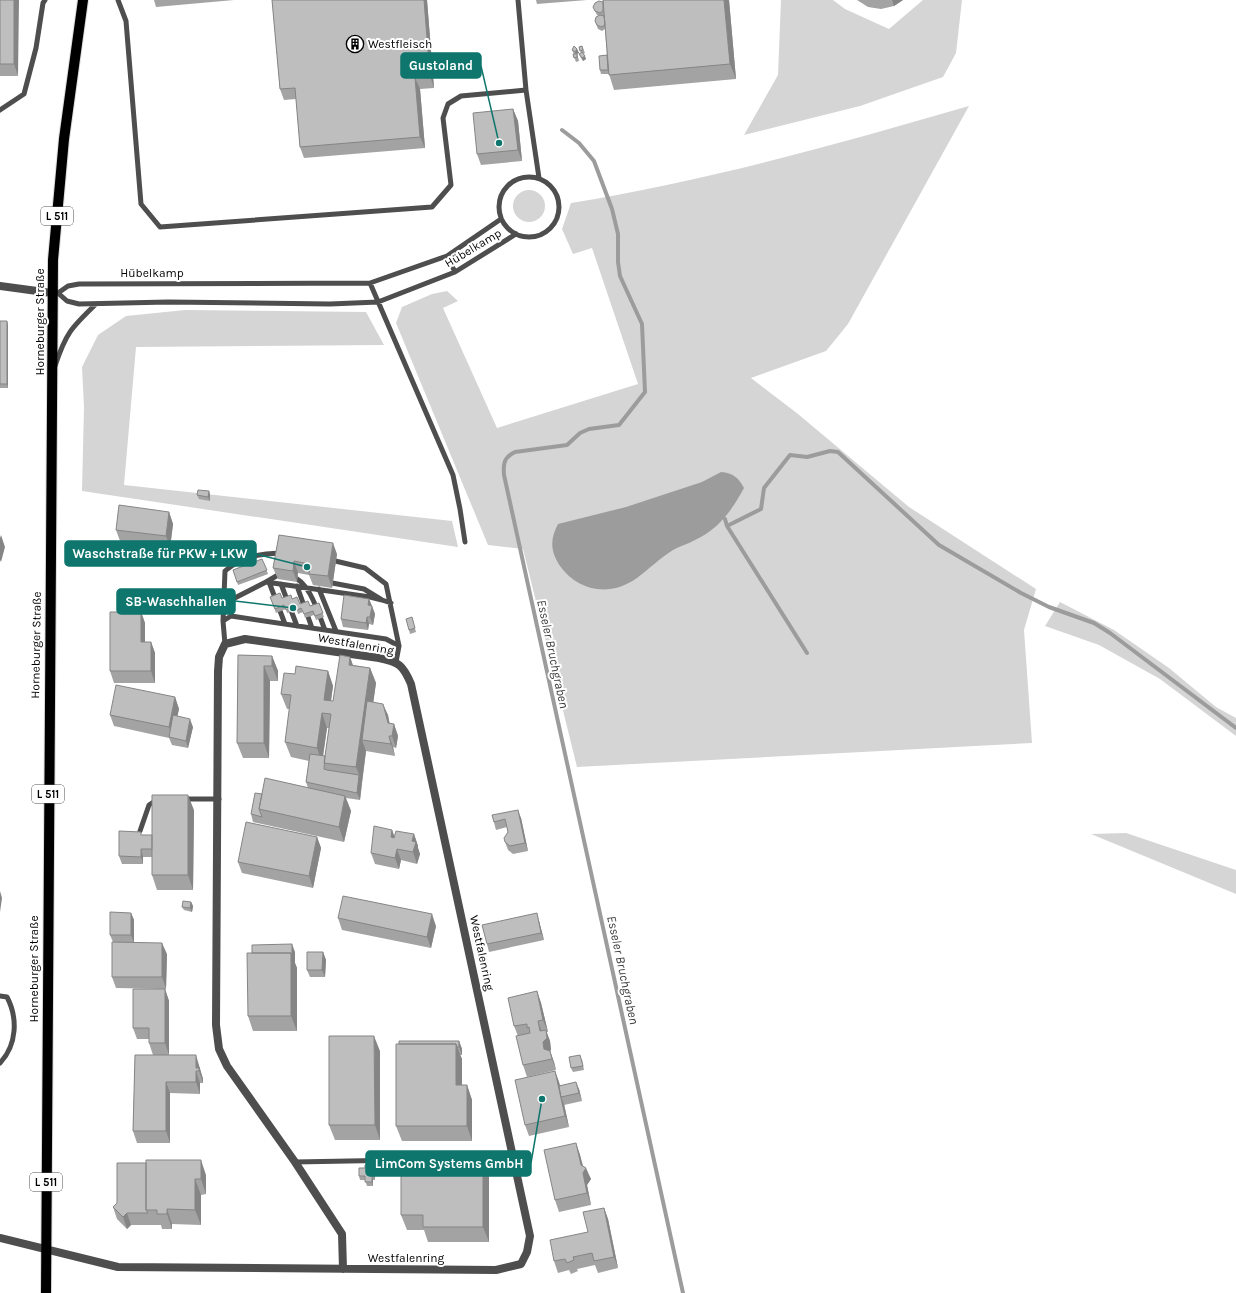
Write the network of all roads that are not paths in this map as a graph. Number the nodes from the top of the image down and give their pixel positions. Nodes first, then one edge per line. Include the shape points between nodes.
1 (46, 0) edge
2 (83, 0) edge
3 (118, 0) edge
4 (518, 0) edge
5 (526, 90) junction
6 (0, 110) edge
7 (539, 178) junction
8 (502, 219) junction
9 (516, 234) junction
10 (447, 256) junction
11 (455, 272) junction
12 (370, 283) junction
13 (0, 286) edge
14 (55, 293) junction
15 (378, 302) junction
16 (96, 304) junction
17 (53, 375) junction
18 (465, 542) dead end
19 (289, 554) edge
20 (328, 560) edge
21 (320, 581) edge
22 (268, 582) junction
23 (282, 584) junction
24 (297, 586) junction
25 (309, 586) junction
26 (319, 590) junction
27 (382, 600) junction
28 (391, 603) junction
29 (223, 604) junction
30 (223, 621) junction
31 (285, 624) junction
32 (297, 626) junction
33 (312, 628) junction
34 (325, 630) junction
35 (336, 631) junction
36 (225, 644) junction
37 (399, 646) junction
38 (396, 662) junction
39 (162, 797) edge
40 (177, 798) edge
41 (219, 799) junction
42 (140, 831) edge
43 (0, 996) edge
44 (0, 1063) edge
45 (514, 1158) junction
46 (295, 1162) junction
47 (0, 1238) edge
48 (46, 1250) junction
49 (343, 1269) junction
50 (46, 1293) edge

1 - 6 lane via 43,3 36,48 24,94
2 - 14 main road, Horneburger Straße / L 511 via 64,147 53,260
3 - 5 lane via 126,21 141,204 160,227 432,207 451,185 443,118 448,104 461,96
4 - 5 lane
5 - 7 lane
7 - 8 lane, Hübelkamp via 522,178 507,186 499,202
7 - 9 lane, Hübelkamp via 552,188 556,195 556,218 546,231 537,236
8 - 9 lane
8 - 10 lane, Hübelkamp
9 - 11 lane, Hübelkamp
10 - 11 lane
10 - 12 lane, Hübelkamp
11 - 15 lane, Hübelkamp
12 - 14 lane, Hübelkamp via 79,284
12 - 15 lane
13 - 14 street
14 - 16 lane, Hübelkamp via 79,304
14 - 17 main road, Horneburger Straße / L 511
15 - 16 lane, Hübelkamp
15 - 18 lane via 453,475
16 - 17 lane via 73,325 65,338
17 - 48 main road, Horneburger Straße / L 511
19 - 29 lane via 257,554 236,562 225,571
20 - 28 lane via 365,568 386,584
21 - 27 lane via 364,589
22 - 23 lane
22 - 25 lane via 278,575 297,578
22 - 29 lane
22 - 31 lane
23 - 24 lane
23 - 32 lane
24 - 25 lane
24 - 33 lane
25 - 26 lane
25 - 34 lane
26 - 27 lane
26 - 35 lane
27 - 28 lane
28 - 37 lane
29 - 30 lane
30 - 31 lane via 230,616
30 - 36 lane
31 - 32 lane
32 - 33 lane
33 - 34 lane
34 - 35 lane
35 - 37 lane via 386,639
36 - 38 street, Westfalenring via 245,639
36 - 41 street via 219,657 218,671
37 - 38 lane
38 - 45 street, Westfalenring via 406,671 411,684
39 - 42 lane via 149,805
40 - 41 lane
41 - 46 street via 216,1025 219,1049 227,1066
43 - 44 lane via 7,997 13,1008 14,1020 13,1042 8,1054
45 - 46 lane
45 - 49 street, Westfalenring via 530,1236 527,1252 521,1264 496,1270
46 - 49 street via 342,1234
47 - 48 street, Westfalenring
48 - 49 street, Westfalenring via 118,1267
48 - 50 main road, Horneburger Straße / L 511

